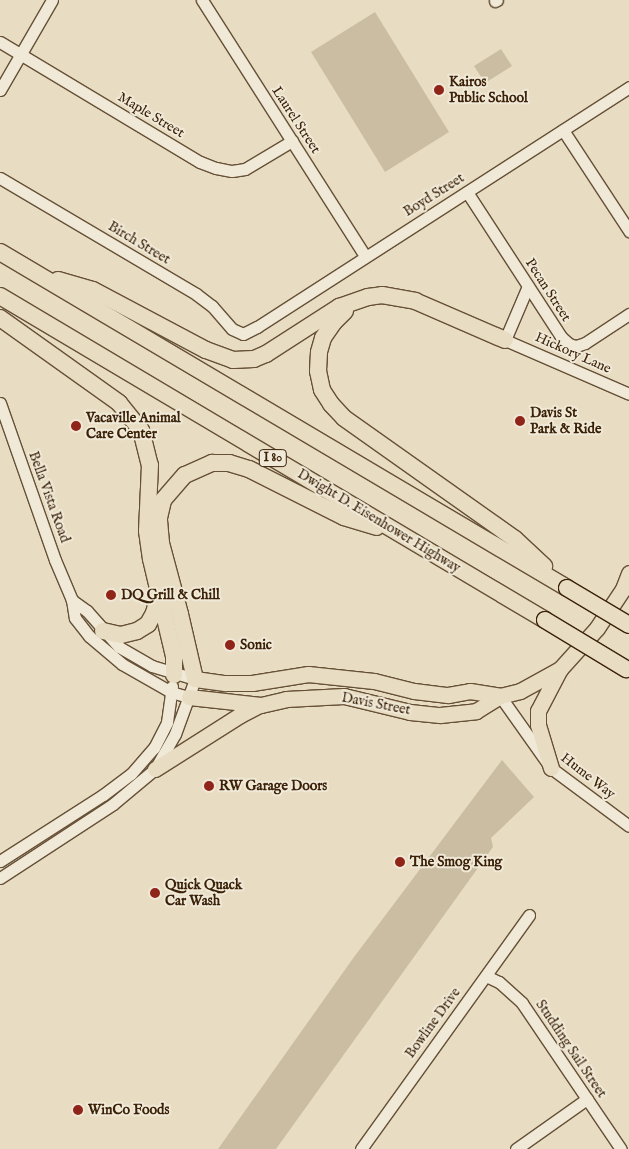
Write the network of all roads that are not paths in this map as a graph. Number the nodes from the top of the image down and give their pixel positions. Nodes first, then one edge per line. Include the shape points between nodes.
1 (52, 0) edge
2 (202, 0) edge
3 (0, 42) edge
4 (21, 55) junction
5 (629, 87) edge
6 (0, 90) edge
7 (562, 130) junction
8 (292, 141) junction
9 (0, 178) edge
10 (467, 192) junction
11 (629, 231) edge
12 (0, 252) edge
13 (365, 256) junction
14 (38, 274) junction
15 (528, 286) junction
16 (0, 296) edge
17 (354, 302) junction
18 (629, 314) edge
19 (0, 318) edge
20 (255, 328) joint
21 (505, 340) junction
22 (629, 394) edge
23 (0, 403) edge
24 (401, 534) junction
25 (629, 573) edge
26 (567, 588) junction
27 (159, 594) junction
28 (72, 600) junction
29 (629, 625) edge
30 (103, 631) junction
31 (560, 669) junction
32 (627, 670) edge
33 (174, 675) junction
34 (194, 679) junction
35 (171, 692) junction
36 (500, 696) junction
37 (189, 697) junction
38 (261, 705) junction
39 (551, 768) junction
40 (155, 769) junction
41 (629, 826) edge
42 (0, 861) edge
43 (0, 878) edge
44 (529, 915) dead end
45 (486, 976) junction
46 (588, 1099) junction
47 (361, 1149) edge
48 (516, 1149) edge
49 (621, 1149) edge

1 - 4 street
2 - 8 street, Laurel Street
3 - 4 street, Maple Street
4 - 6 street
4 - 8 street, Maple Street via 200,162 216,168 245,168
5 - 7 street, Boyd Street
7 - 10 street, Boyd Street
7 - 11 street
8 - 13 street, Laurel Street
9 - 20 street, Birch Street via 196,294 237,333 243,334
10 - 13 street, Boyd Street
10 - 15 street, Pecan Street
12 - 14 highway
13 - 20 street, Boyd Street
14 - 17 highway via 93,290 206,350 243,361 266,354 339,307
14 - 26 highway
15 - 18 street, Pecan Street via 561,337 576,346 585,344
15 - 21 street
16 - 24 highway, Dwight D. Eisenhower Highway / I 80
17 - 21 highway via 368,297 394,296 415,301
17 - 26 highway via 334,322 319,352 322,390 331,404 344,418 515,539
19 - 27 highway via 119,403 141,430 150,464 147,531
21 - 22 street, Hickory Lane
23 - 28 street, Bella Vista Road
24 - 32 highway, Dwight D. Eisenhower Highway / I 80, bridge
24 - 34 highway via 344,517 249,469 229,463 212,463 185,475 163,500 159,518 161,543 183,623
25 - 31 main road, Davis Street via 623,589 598,628
26 - 29 highway, bridge
27 - 30 highway via 148,624 121,635
27 - 33 highway via 174,656
28 - 30 street, Bella Vista Road via 87,611
28 - 35 street, Bella Vista Road via 75,618 106,652 146,680
30 - 33 street, Bella Vista Road via 135,657
31 - 36 main road, Davis Street via 520,691
31 - 39 main road via 538,711 538,725
33 - 34 street, Davis Street
33 - 35 street
34 - 36 main road, Davis Street via 252,683 308,674 374,681 448,696 470,690
34 - 37 street
35 - 37 street, Davis Street
35 - 42 street via 167,722 154,748 131,774 104,795
36 - 38 main road, Davis Street via 476,711 440,715 410,712 344,696 286,698
36 - 39 street, Hume Way
37 - 38 main road, Davis Street
37 - 40 street via 175,734
38 - 40 main road
39 - 41 street, Hume Way
40 - 43 street via 114,804
44 - 45 street, Bowline Drive
45 - 46 street, Studding Sail Street via 499,982 522,1003
45 - 47 street, Bowline Drive
46 - 48 street
46 - 49 street, Studding Sail Street

